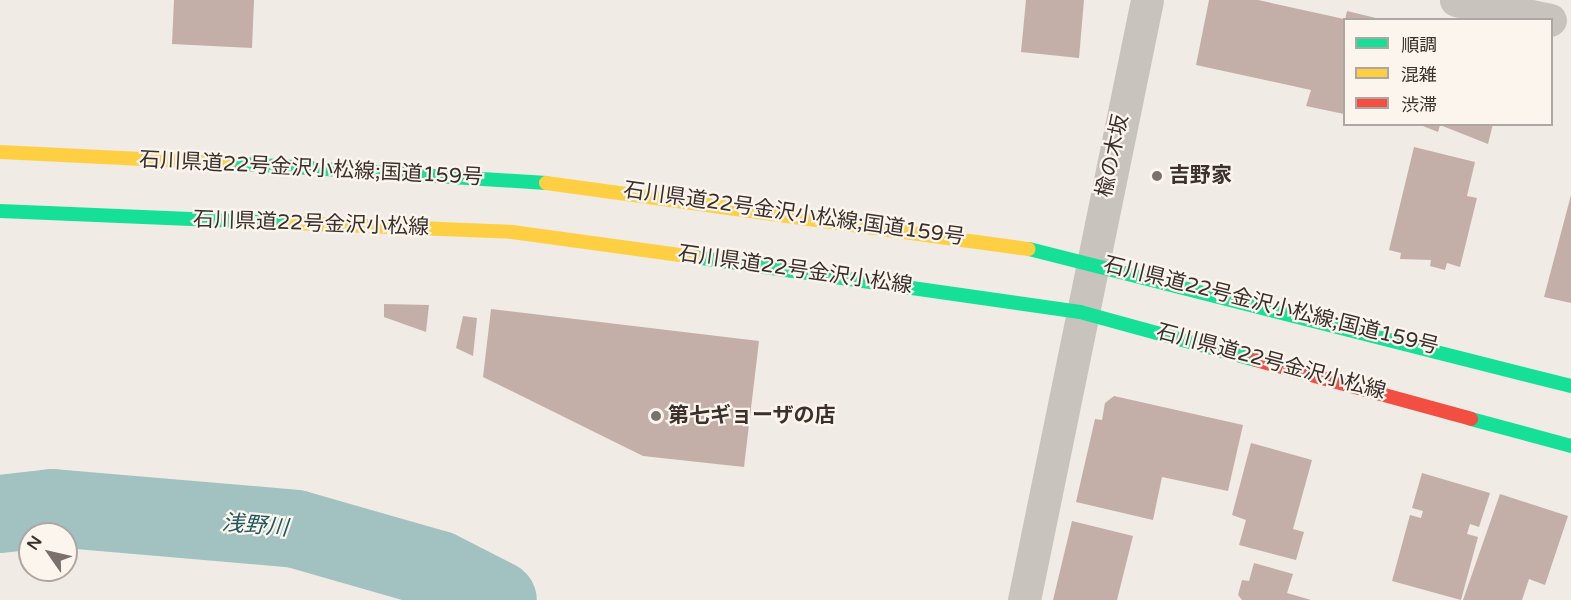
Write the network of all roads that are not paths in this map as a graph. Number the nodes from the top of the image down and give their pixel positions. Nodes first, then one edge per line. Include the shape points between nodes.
1 (1147, 0) edge
2 (1456, 0) edge
3 (1542, 18) edge
4 (1553, 20) edge
5 (1571, 24) edge
6 (0, 152) edge
7 (0, 211) edge
8 (1091, 260) junction
9 (1080, 312) junction
10 (1571, 386) edge
11 (1571, 446) edge
12 (1024, 600) edge

1 - 8 street, 楡の木坂
2 - 3 street
4 - 5 street
6 - 8 main road, 石川県道22号金沢小松線;国道159号 via 381,170 584,186 999,241
7 - 9 main road, 石川県道22号金沢小松線 via 512,232
8 - 9 street, 楡の木坂
8 - 10 main road, 石川県道22号金沢小松線;国道159号
9 - 11 main road, 石川県道22号金沢小松線
9 - 12 street, 楡の木坂

